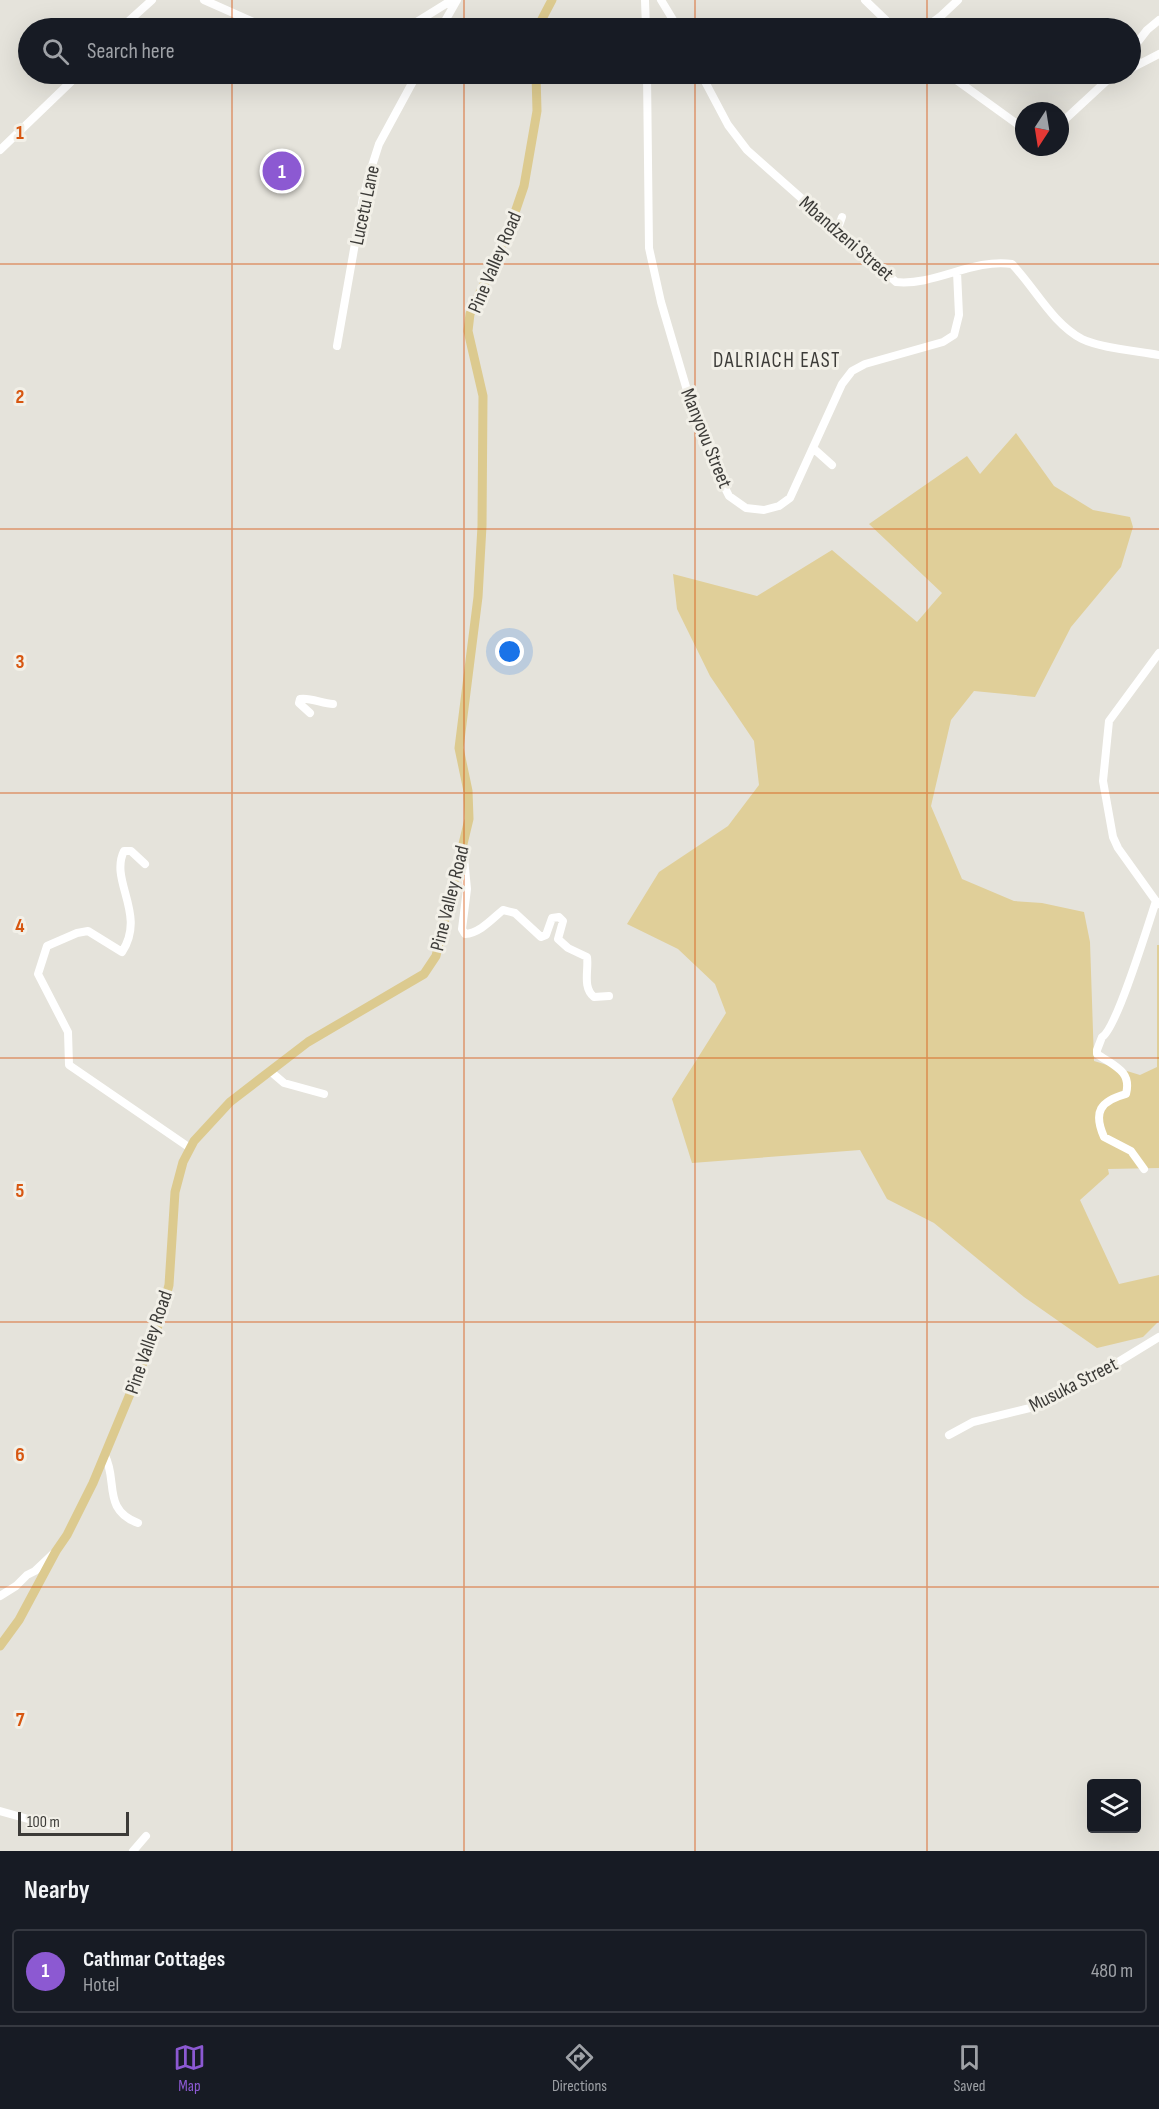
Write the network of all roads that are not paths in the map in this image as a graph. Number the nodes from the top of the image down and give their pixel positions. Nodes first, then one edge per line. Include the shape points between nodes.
1 (152, 0) edge
2 (204, 0) edge
3 (452, 0) edge
4 (457, 0) edge
5 (552, 0) edge
6 (645, 0) edge
7 (661, 0) edge
8 (865, 0) edge
9 (958, 0) edge
10 (132, 18) edge
11 (244, 18) edge
12 (423, 18) edge
13 (447, 18) edge
14 (543, 18) edge
15 (646, 18) edge
16 (672, 18) edge
17 (884, 18) edge
18 (938, 18) edge
19 (1159, 20) edge
20 (1141, 38) edge
21 (1159, 54) edge
22 (1141, 64) edge
23 (69, 84) edge
24 (412, 84) edge
25 (536, 84) edge
26 (647, 84) edge
27 (706, 84) edge
28 (962, 84) edge
29 (1103, 84) edge
30 (1069, 116) edge
31 (1015, 122) edge
32 (0, 150) edge
33 (842, 217) dead end
34 (837, 231) junction
35 (957, 272) junction
36 (337, 346) dead end
37 (1159, 355) edge
38 (813, 448) junction
39 (832, 465) dead end
40 (1159, 652) edge
41 (333, 704) dead end
42 (310, 713) dead end
43 (463, 846) junction
44 (144, 864) dead end
45 (1157, 903) edge
46 (609, 996) dead end
47 (270, 1071) junction
48 (324, 1094) dead end
49 (190, 1148) junction
50 (1144, 1169) dead end
51 (1159, 1337) edge
52 (949, 1435) dead end
53 (105, 1456) junction
54 (138, 1523) dead end
55 (56, 1551) junction
56 (0, 1596) edge
57 (0, 1646) edge
58 (0, 1810) edge
59 (53, 1826) dead end
60 (146, 1836) dead end
61 (133, 1851) edge

1 - 10 street
2 - 11 street
3 - 12 street
4 - 13 street
5 - 14 main road
6 - 15 street
7 - 16 street
8 - 17 street
9 - 18 street
19 - 20 street
21 - 22 street
23 - 32 street
24 - 36 street, Lucetu Lane via 379,144 370,172
25 - 43 main road, Pine Valley Road via 537,111 524,186 510,230 470,314 468,331 483,396 482,526 478,597 459,748 468,791 469,819
26 - 38 street, Manyovu Street via 649,248 689,397 719,476 729,496 746,508 764,510 779,506 790,498
27 - 34 street, Mbandzeni Street via 728,125 747,150
28 - 31 street
29 - 30 street
33 - 34 street
34 - 35 street, Mbandzeni Street via 896,282
35 - 37 street, Mbandzeni Street via 990,263 1012,264 1057,318 1083,339
35 - 38 street, Manyovu Street via 960,315 954,335 852,371 842,384
38 - 39 street
40 - 45 street via 1109,721 1103,781 1113,837
41 - 42 street via 300,699 299,703
43 - 46 street via 467,889 462,929 465,934 472,934 503,910 515,913 541,937 552,918 559,917 563,921 558,939 561,944 587,957 590,994
43 - 47 main road, Pine Valley Road via 436,956 424,974 308,1042
44 - 49 street via 131,850 124,851 120,859 132,921 129,942 122,952 88,931 77,933 47,946 38,974 68,1032 69,1065
45 - 50 street via 1118,1010 1097,1050 1129,1083 1126,1094 1107,1101 1098,1123 1104,1137 1131,1151
47 - 48 street via 284,1083
47 - 49 main road, Pine Valley Road via 230,1102
49 - 53 main road, Pine Valley Road via 175,1192 169,1285 157,1329
51 - 52 street, Musuka Street via 1038,1406 974,1422
53 - 54 street via 111,1493 119,1509
53 - 55 main road, Pine Valley Road via 68,1535
55 - 56 street
55 - 57 main road, Pine Valley Road via 19,1620
58 - 59 street
60 - 61 street

